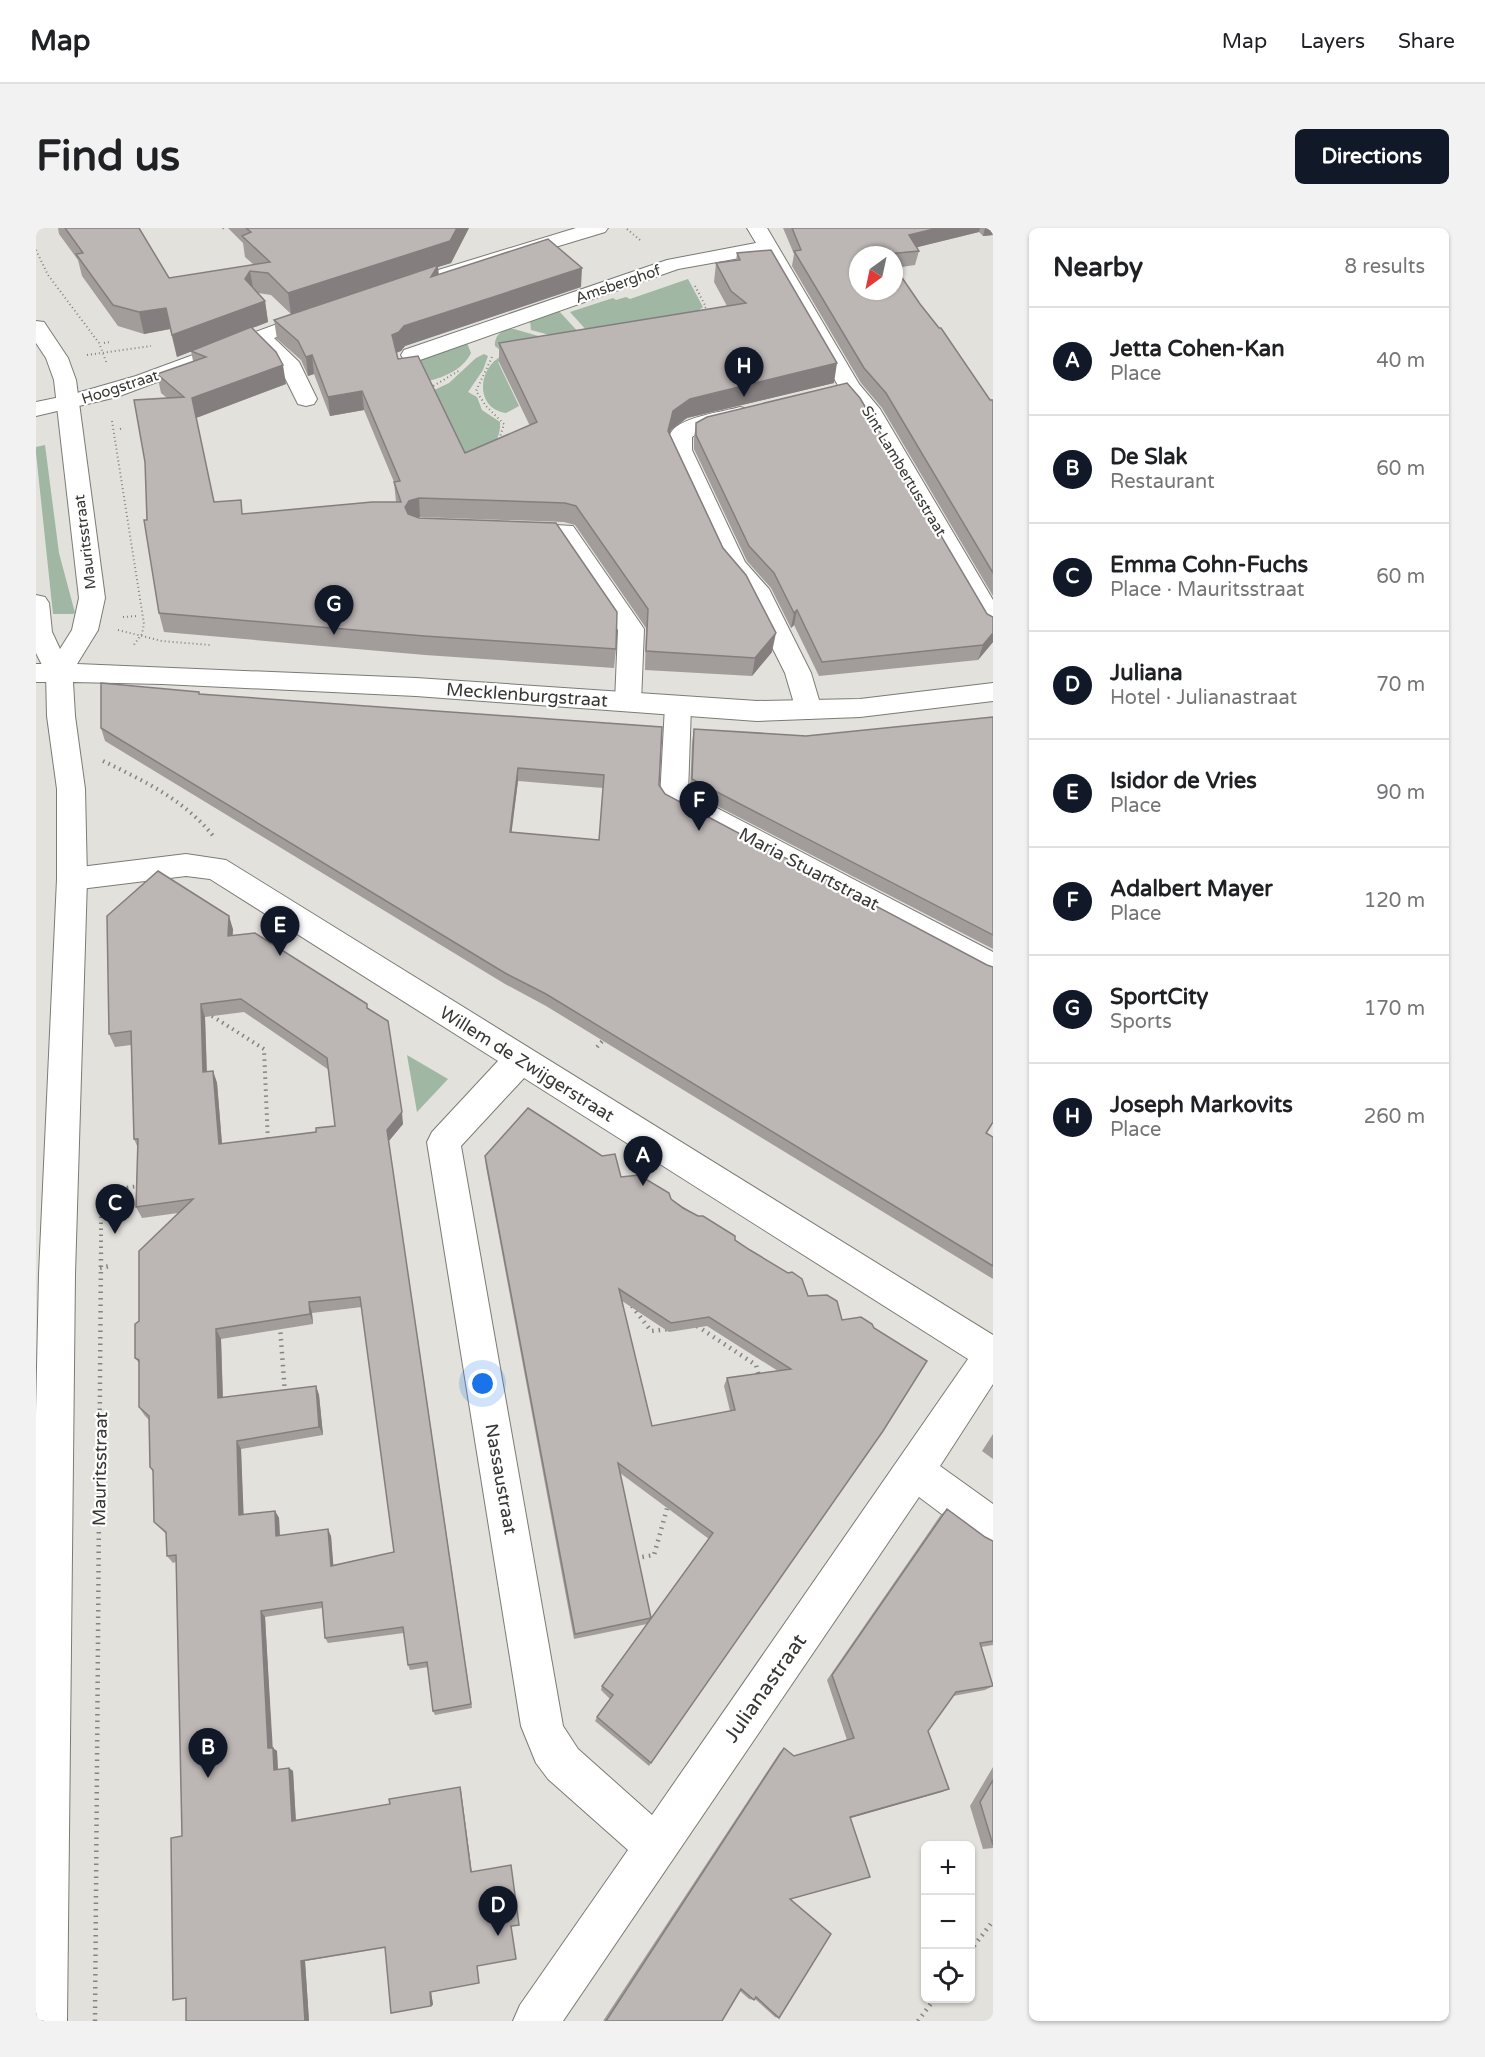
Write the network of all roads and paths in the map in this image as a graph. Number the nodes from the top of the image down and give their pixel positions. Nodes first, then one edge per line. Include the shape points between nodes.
1 (598, 228) edge
2 (626, 228) edge
3 (763, 237) edge
4 (640, 240) dead end
5 (36, 250) edge
6 (674, 264) junction
7 (376, 296) edge
8 (343, 307) edge
9 (697, 315) edge
10 (36, 327) edge
11 (471, 335) junction
12 (259, 336) junction
13 (110, 342) dead end
14 (104, 343) dead end
15 (104, 352) dead end
16 (412, 355) edge
17 (59, 390) junction
18 (306, 399) dead end
19 (36, 409) edge
20 (762, 409) edge
21 (498, 442) edge
22 (492, 530) edge
23 (36, 603) edge
24 (993, 622) edge
25 (48, 673) edge
26 (993, 692) edge
27 (628, 702) junction
28 (678, 706) junction
29 (808, 710) junction
30 (66, 751) junction
31 (216, 868) junction
32 (72, 879) junction
33 (993, 966) edge
34 (212, 1016) edge
35 (612, 1029) edge
36 (597, 1047) dead end
37 (520, 1060) junction
38 (268, 1147) edge
39 (143, 1185) edge
40 (109, 1190) dead end
41 (101, 1197) dead end
42 (110, 1266) dead end
43 (102, 1267) junction
44 (47, 1276) edge
45 (630, 1304) edge
46 (280, 1322) edge
47 (696, 1325) edge
48 (674, 1328) edge
49 (992, 1354) edge
50 (762, 1386) edge
51 (286, 1402) edge
52 (915, 1472) junction
53 (670, 1498) edge
54 (993, 1528) edge
55 (629, 1559) edge
56 (656, 1846) junction
57 (993, 1921) edge
58 (972, 1949) edge
59 (931, 2003) edge
60 (44, 2021) edge
61 (95, 2021) edge
62 (536, 2021) edge
63 (918, 2021) edge

1 - 7 street via 511,244
2 - 4 path
3 - 6 street, Amsberghof
3 - 24 street, Sint Lambertusstraat via 839,390 869,409
5 - 15 path via 48,275
6 - 9 path via 691,279 706,307
6 - 11 street, Amsberghof
8 - 12 street, Hoogstraat via 280,319
10 - 17 street, Mauritsstraat via 57,358
11 - 16 street, Amsberghof
11 - 21 path via 492,357 476,391 488,410 503,420 504,433
12 - 17 street, Hoogstraat via 115,392
12 - 18 street via 291,368
13 - 14 path
17 - 19 street, Hoogstraat
17 - 25 street, Mauritsstraat via 92,598 85,630
20 - 29 street via 696,425 681,434 680,450 734,566 756,589 798,673
22 - 27 street via 564,532 631,629
23 - 25 street
25 - 27 street, Mecklenburgstraat via 416,687
25 - 30 street
26 - 29 street, Mecklenburgstraat via 860,708
27 - 28 street, Mecklenburgstraat
28 - 29 street, Mecklenburgstraat
28 - 33 street, Maria Stuartstraat via 674,798
30 - 31 path via 100,759 130,774 205,822 215,838
30 - 32 street via 71,789
31 - 32 street, Willem de Zwijgerstraat via 186,865
31 - 37 street, Willem de Zwijgerstraat
32 - 44 street
34 - 38 path via 264,1049
35 - 36 path
37 - 49 street, Willem de Zwijgerstraat
37 - 56 street, Nassaustraat via 444,1142 542,1726 563,1764
39 - 40 path
41 - 43 path, Mauritsstraat
42 - 43 path
43 - 61 path, Mauritsstraat
44 - 60 street
45 - 48 path via 651,1331
46 - 51 path
47 - 50 path via 756,1365
49 - 52 street, Julianastraat
52 - 54 street
52 - 56 street, Julianastraat
53 - 55 path via 654,1555
56 - 62 street, Julianastraat
57 - 58 path
59 - 63 path

